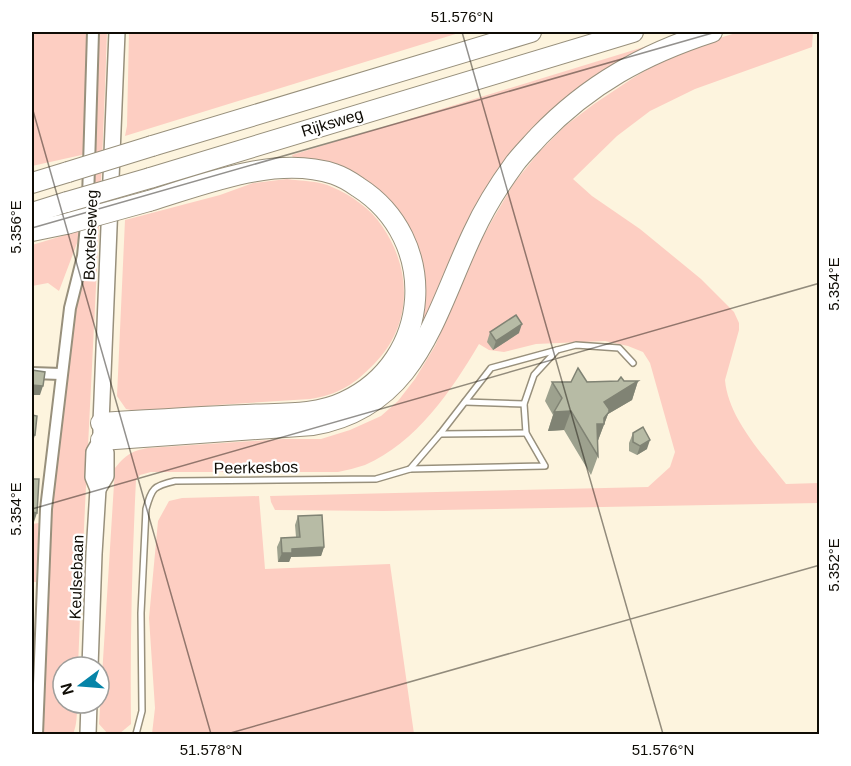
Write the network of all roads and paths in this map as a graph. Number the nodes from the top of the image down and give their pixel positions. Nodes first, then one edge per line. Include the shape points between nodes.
1 (93, 32) edge
2 (117, 32) edge
3 (531, 32) edge
4 (633, 32) edge
5 (712, 32) edge
6 (32, 183) edge
7 (32, 213) edge
8 (32, 231) edge
9 (557, 350) junction
10 (633, 363) dead end
11 (32, 374) edge
12 (61, 374) junction
13 (465, 402) junction
14 (524, 404) junction
15 (101, 431) junction
16 (526, 433) junction
17 (440, 434) junction
18 (410, 469) junction
19 (98, 489) joint
20 (90, 655) edge
21 (89, 715) edge
22 (37, 735) edge
23 (88, 735) edge
24 (136, 735) edge

1 - 12 street, Boxtelseweg via 87,223
2 - 15 main road, Boxtelseweg
3 - 6 highway, Rijksweg, bridge
4 - 7 highway, Rijksweg, bridge
5 - 15 highway via 652,54 612,76 562,114 528,148 488,205 413,361 397,382 372,403 347,417 313,425
8 - 15 highway, bridge via 255,171 296,167 335,175 368,193 393,218 411,257 416,301 409,332 386,371 359,394 321,410
9 - 10 lane via 576,345 619,348
9 - 13 lane via 492,368
9 - 14 lane via 534,375
11 - 12 street
12 - 22 street, Boxtelseweg via 46,509
13 - 14 lane
13 - 17 lane
14 - 16 lane
15 - 19 main road, Boxtelseweg via 94,452 93,477
16 - 17 lane
16 - 18 lane via 545,466
17 - 18 lane
18 - 24 lane, Peerkesbos via 376,479 175,481 160,484 151,492 146,509 142,602 142,711
19 - 20 main road, Keulsebaan
21 - 23 main road

